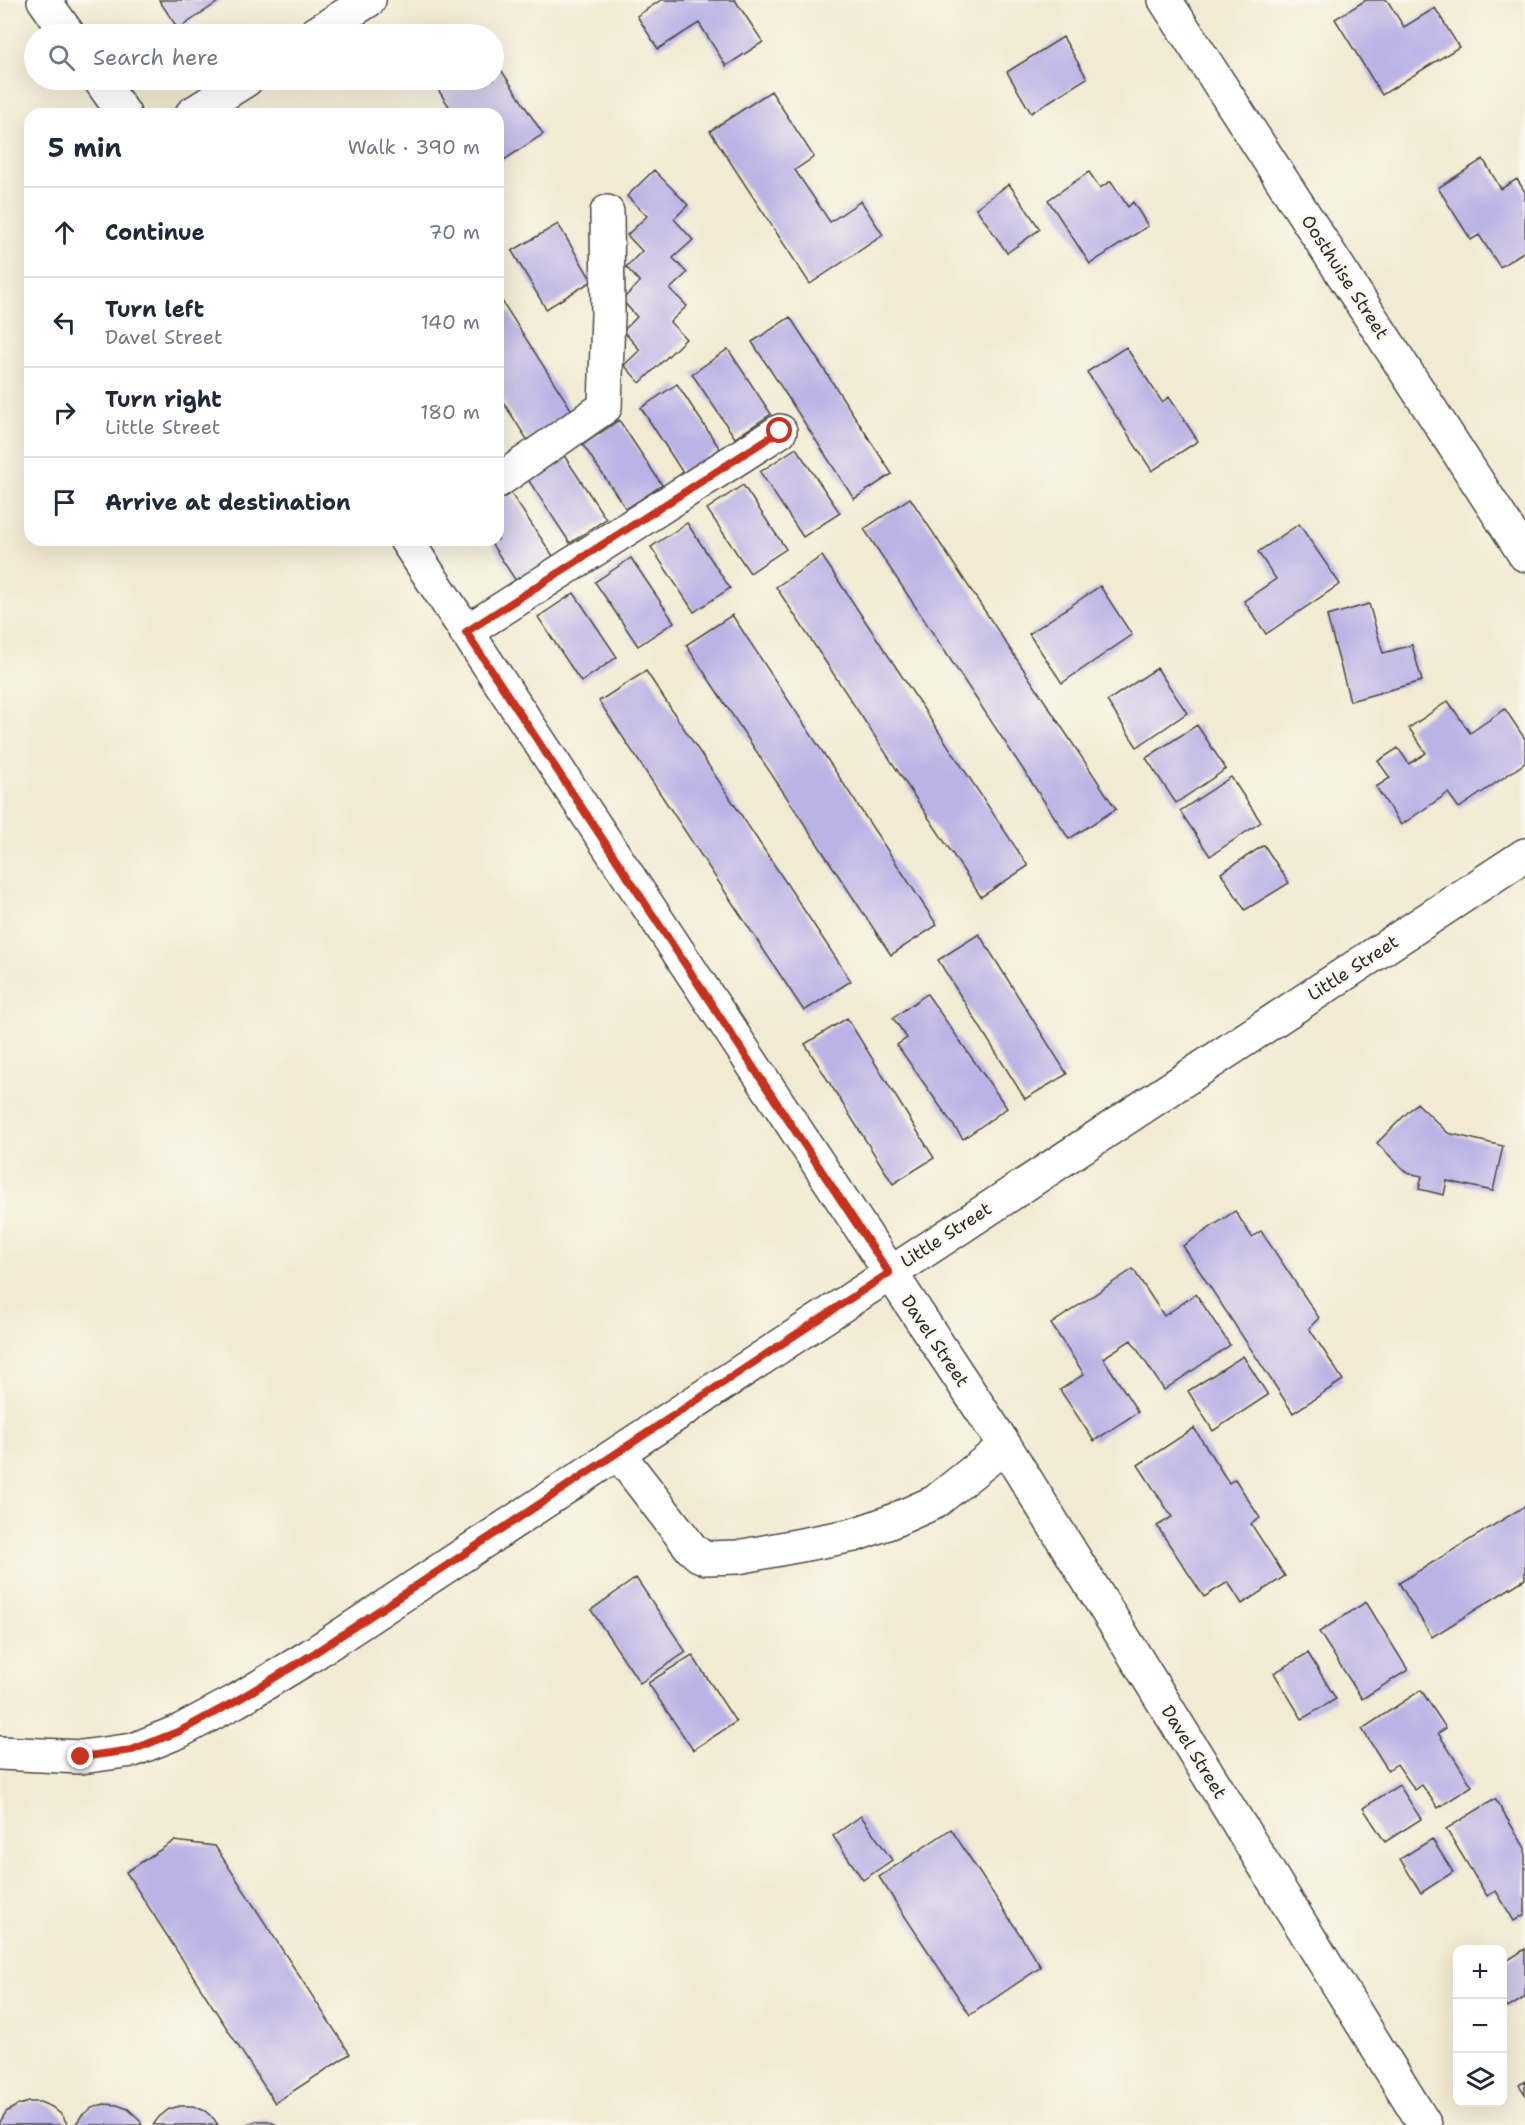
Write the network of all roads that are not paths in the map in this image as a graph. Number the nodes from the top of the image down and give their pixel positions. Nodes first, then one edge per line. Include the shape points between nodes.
1 (44, 0) edge
2 (369, 0) edge
3 (1165, 0) edge
4 (61, 24) edge
5 (331, 24) edge
6 (107, 90) edge
7 (230, 90) edge
8 (120, 108) edge
9 (202, 108) edge
10 (607, 212) dead end
11 (780, 431) dead end
12 (504, 477) edge
13 (411, 546) edge
14 (1525, 555) edge
15 (466, 632) junction
16 (1525, 855) edge
17 (889, 1273) junction
18 (1005, 1446) junction
19 (618, 1453) junction
20 (0, 1753) edge
21 (1425, 2125) edge

1 - 4 street
2 - 5 street
3 - 14 street, Oosthuise Street
6 - 8 street
7 - 9 street
10 - 12 street via 605,407
11 - 15 street
13 - 15 street, Davel Street
15 - 17 street, Davel Street
16 - 17 street, Little Street
17 - 18 street, Davel Street
17 - 19 street, Little Street
18 - 19 street via 935,1502 890,1522 854,1535 738,1557 706,1558 691,1548
18 - 21 street, Davel Street
19 - 20 street, Little Street via 310,1656 180,1731 132,1750 81,1757

